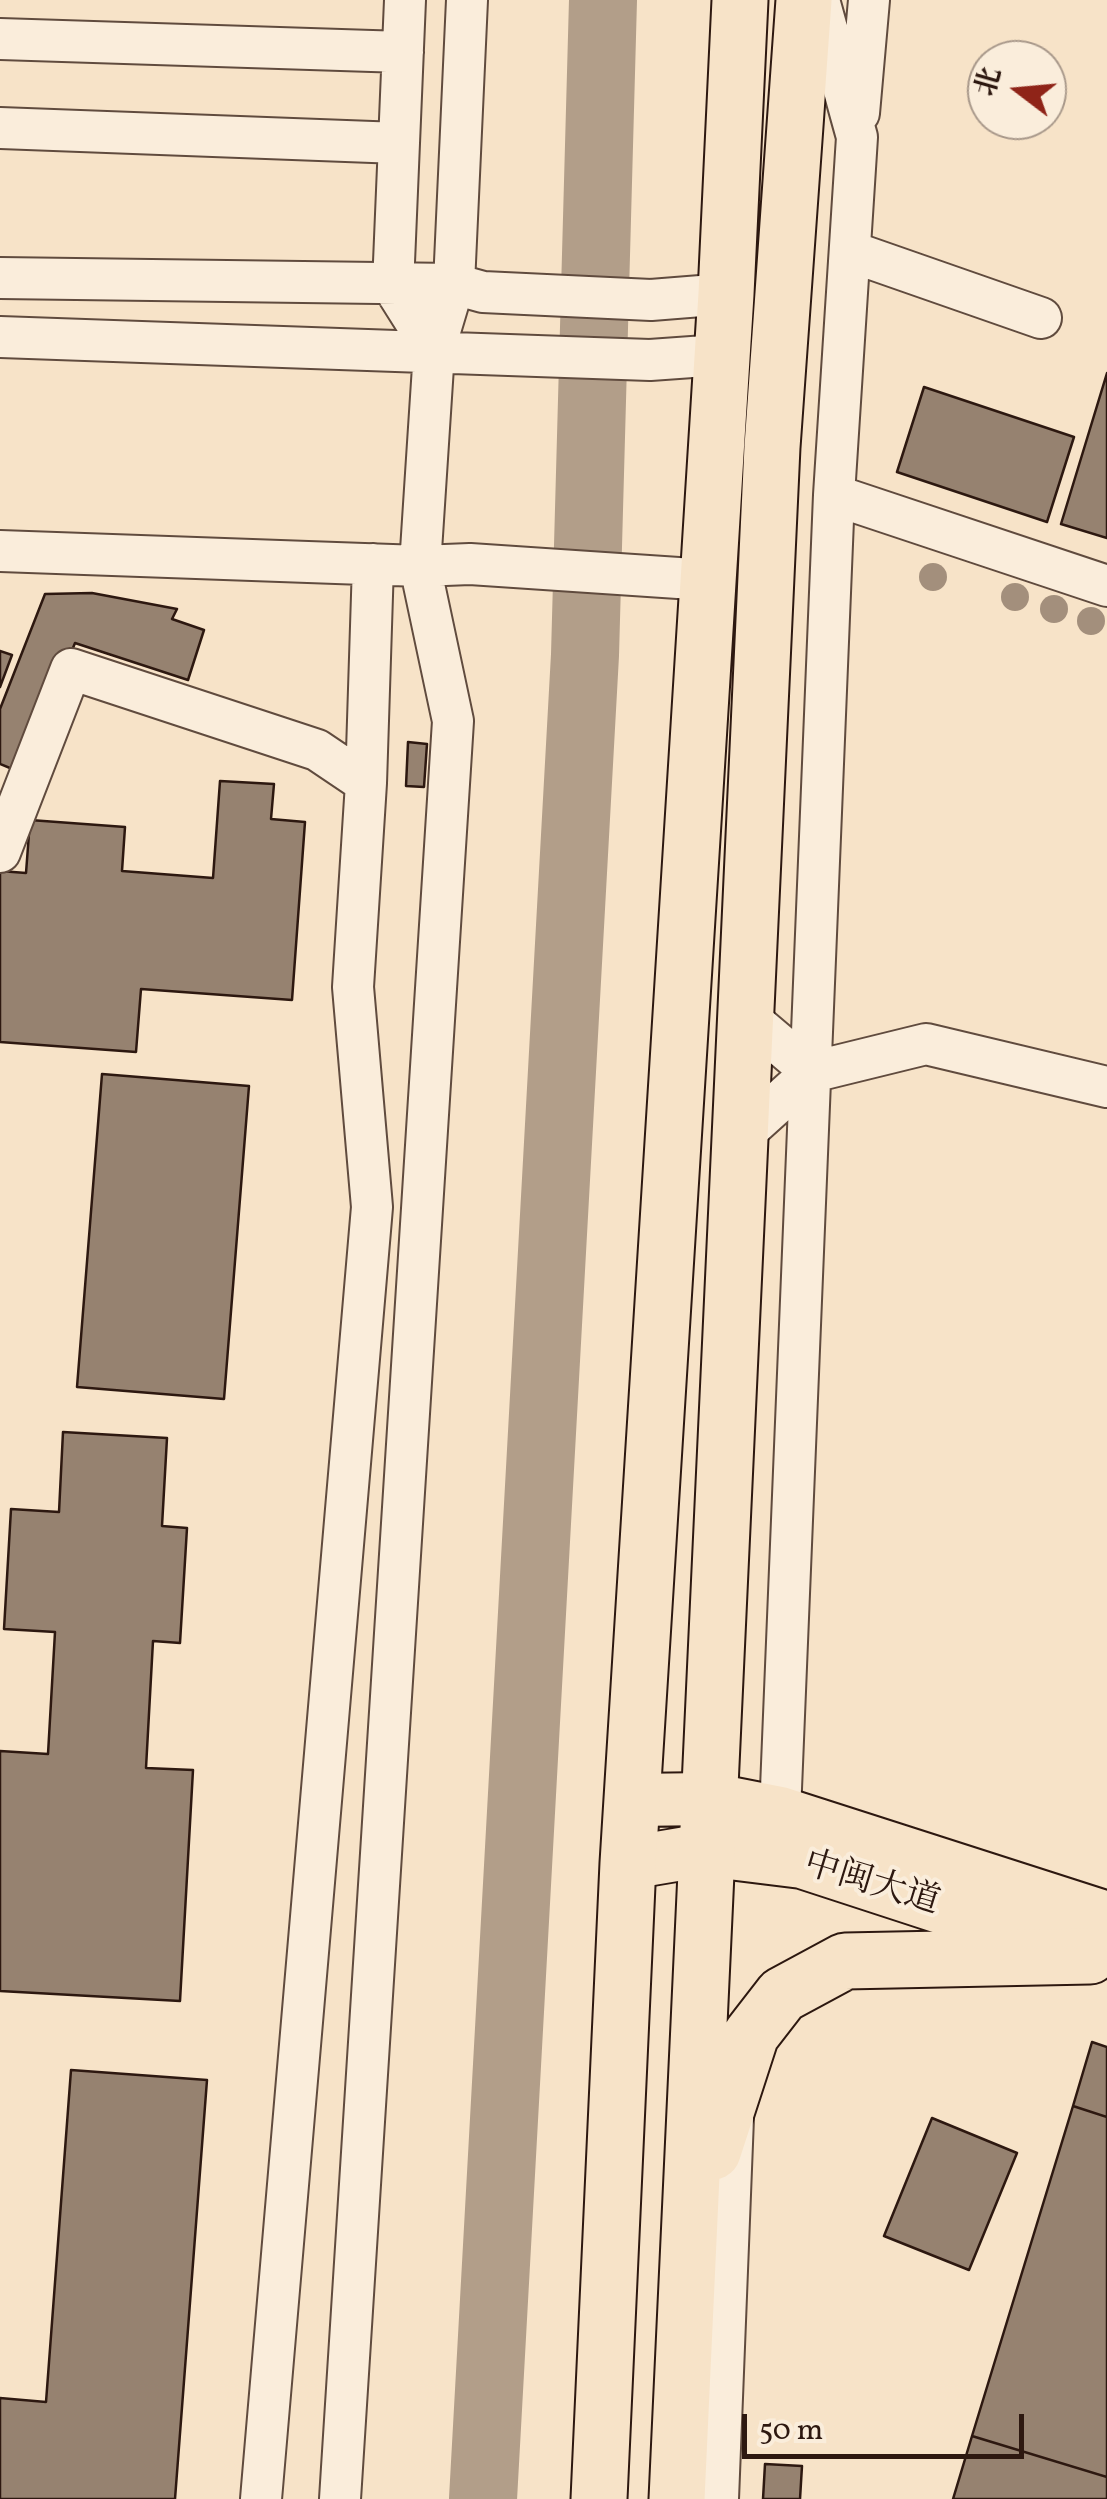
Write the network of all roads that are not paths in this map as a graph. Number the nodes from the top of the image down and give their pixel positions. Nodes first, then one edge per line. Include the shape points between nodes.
1 (406, 0) edge
2 (466, 0) edge
3 (740, 0) edge
4 (804, 0) edge
5 (819, 0) edge
6 (869, 0) edge
7 (0, 39) edge
8 (403, 52) junction
9 (0, 128) edge
10 (857, 137) junction
11 (399, 143) junction
12 (852, 252) junction
13 (0, 278) edge
14 (392, 286) junction
15 (468, 288) junction
16 (726, 294) junction
17 (1042, 318) dead end
18 (0, 337) edge
19 (434, 351) junction
20 (720, 355) junction
21 (834, 495) junction
22 (0, 551) edge
23 (373, 564) junction
24 (420, 566) junction
25 (688, 578) junction
26 (1107, 586) edge
27 (366, 783) junction
28 (0, 852) edge
29 (746, 1016) junction
30 (812, 1072) junction
31 (1107, 1087) edge
32 (740, 1137) junction
33 (632, 1800) junction
34 (780, 1813) junction
35 (707, 1824) junction
36 (628, 1863) junction
37 (1101, 1945) edge
38 (734, 2080) junction
39 (689, 2232) junction
40 (262, 2499) edge
41 (340, 2499) edge
42 (599, 2499) edge
43 (677, 2499) edge
44 (718, 2499) edge

1 - 8 street
2 - 15 street
3 - 16 highway
4 - 29 highway via 772,447
5 - 10 street
6 - 10 street
7 - 8 street
8 - 11 street
9 - 11 street
10 - 12 street
11 - 14 street
12 - 17 street
12 - 21 street
13 - 14 street
14 - 15 street
14 - 19 street
15 - 16 street via 650,300
15 - 19 street
16 - 20 highway
18 - 19 street
19 - 20 street via 650,360
19 - 24 street
20 - 25 highway
21 - 26 street
21 - 30 street
22 - 23 street
23 - 24 street
23 - 27 street
24 - 25 street
24 - 41 street via 453,721
25 - 33 highway
27 - 28 street via 317,750 70,669
27 - 40 street via 353,988 372,1207
29 - 30 street
29 - 32 highway
30 - 31 street via 926,1044
30 - 32 street
30 - 34 street
32 - 35 highway
33 - 35 main road, 中闽大道
33 - 36 highway
34 - 35 main road, 中闽大道
34 - 37 main road, 中闽大道
35 - 36 main road, 中闽大道
35 - 37 main road, 中闽大道 via 802,1862
35 - 39 highway
36 - 42 highway
37 - 38 highway via 846,1961 782,1995 751,2035
38 - 39 highway
38 - 44 street
39 - 43 highway

